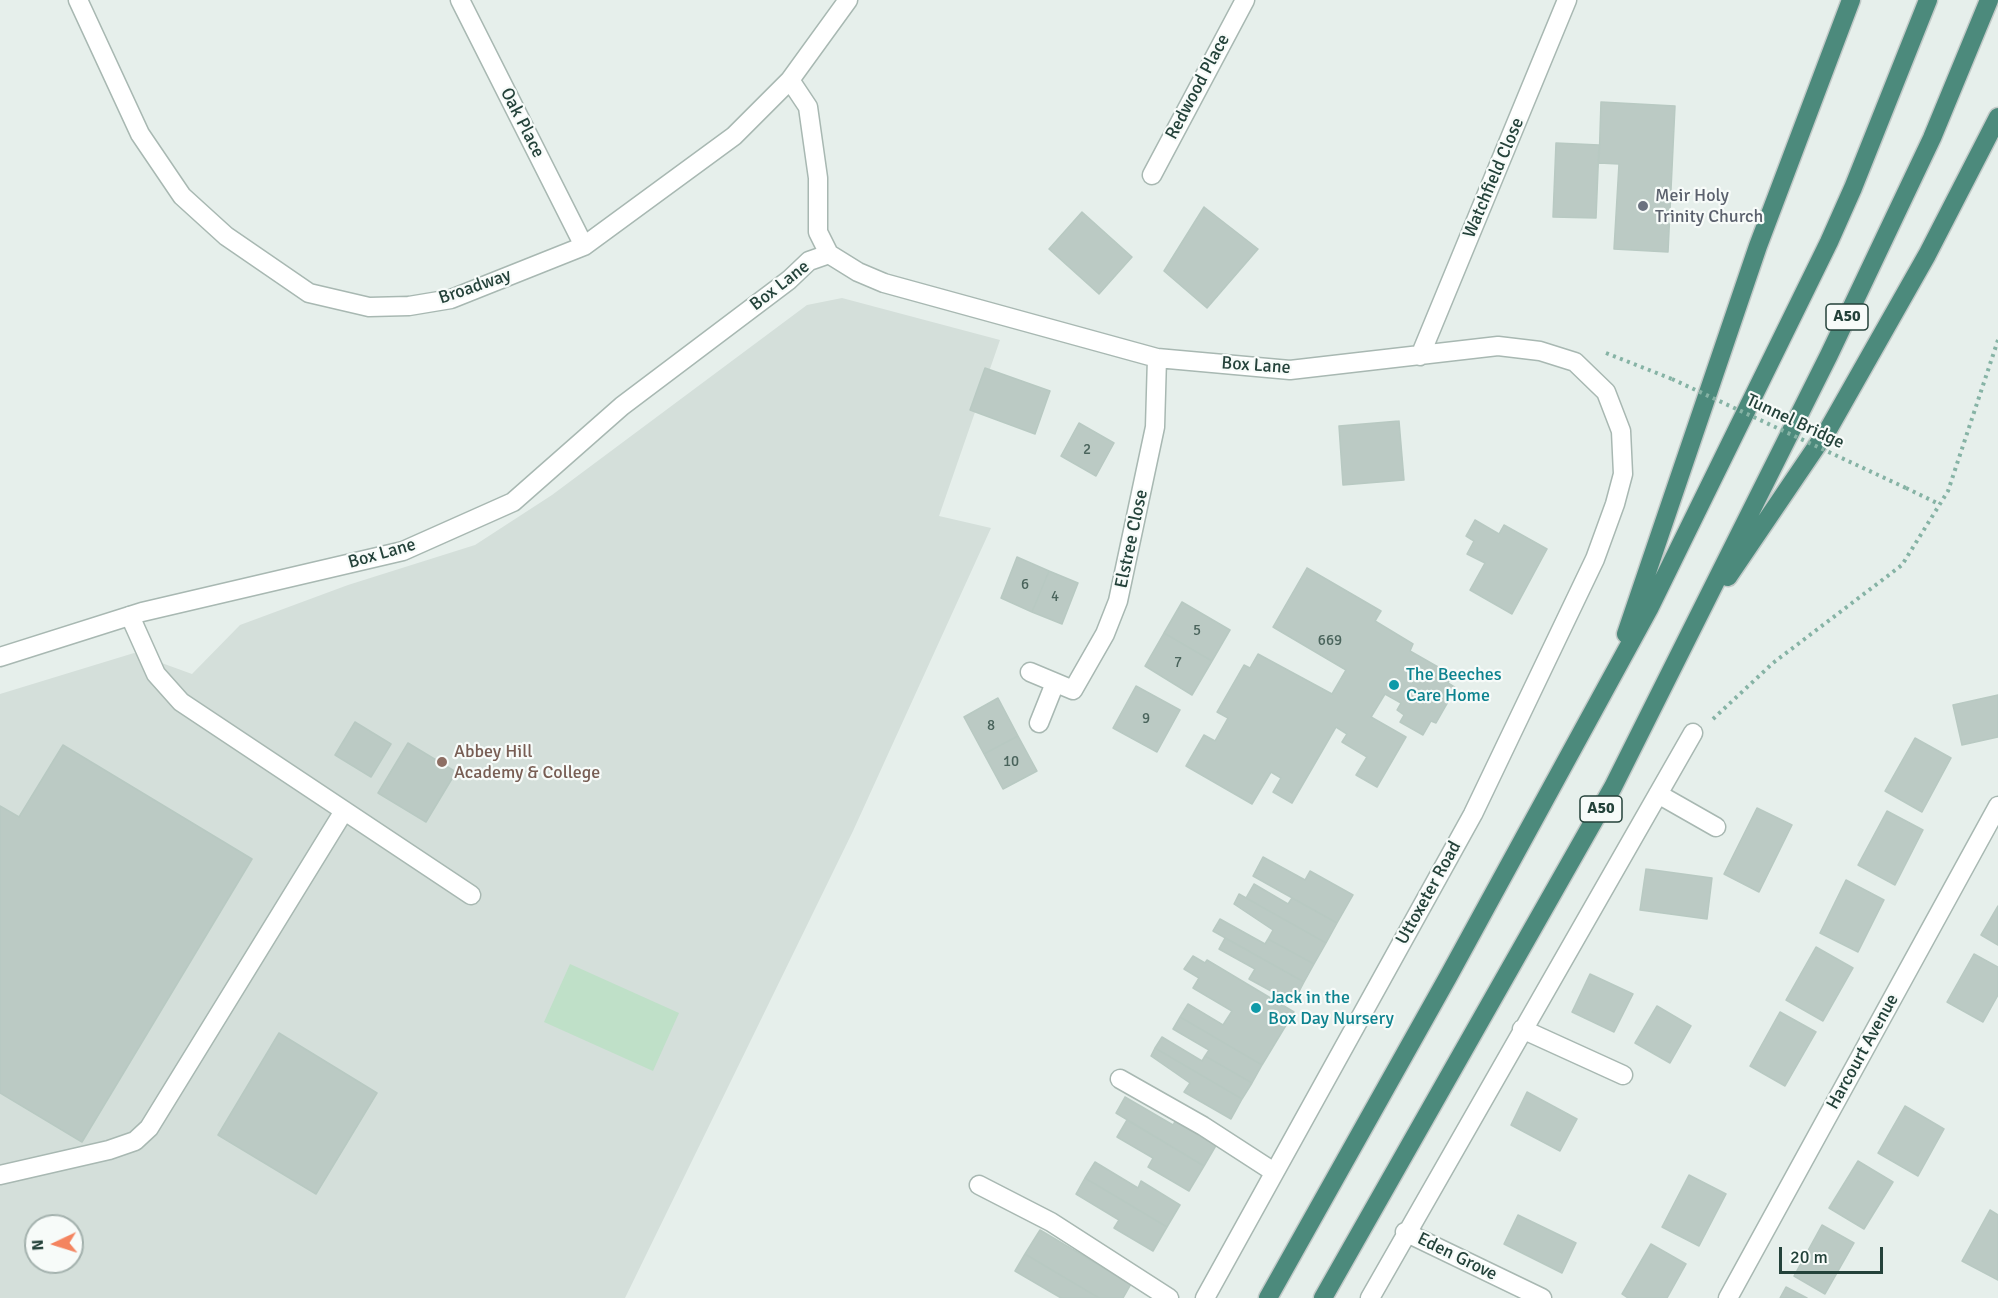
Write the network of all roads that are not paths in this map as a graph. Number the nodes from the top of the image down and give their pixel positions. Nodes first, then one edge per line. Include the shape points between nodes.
1 (78, 0) edge
2 (460, 0) edge
3 (848, 0) edge
4 (1245, 0) edge
5 (1568, 0) edge
6 (1851, 0) edge
7 (1928, 0) edge
8 (1989, 0) edge
9 (790, 80) junction
10 (1998, 117) edge
11 (1152, 175) dead end
12 (584, 246) junction
13 (830, 254) junction
14 (1420, 356) junction
15 (1157, 358) junction
16 (1623, 474) joint
17 (130, 616) junction
18 (1693, 628) junction
19 (0, 657) edge
20 (1030, 672) dead end
21 (1611, 675) junction
22 (1055, 683) junction
23 (1039, 723) dead end
24 (1693, 733) road end
25 (1658, 794) junction
26 (1998, 806) edge
27 (344, 811) junction
28 (1716, 827) dead end
29 (471, 896) dead end
30 (1522, 1029) junction
31 (1623, 1075) dead end
32 (1120, 1079) dead end
33 (1274, 1172) junction
34 (0, 1175) edge
35 (979, 1185) dead end
36 (1405, 1232) junction
37 (1169, 1298) edge
38 (1205, 1298) edge
39 (1268, 1298) edge
40 (1323, 1298) edge
41 (1370, 1298) edge
42 (1542, 1298) edge
43 (1728, 1298) edge

1 - 12 street, Broadway via 140,134 182,196 226,236 309,293 369,307 451,299
2 - 12 street, Oak Place
3 - 9 street, Broadway
4 - 11 street, Redwood Place
5 - 14 street, Watchfield Close
6 - 21 highway via 1758,246
7 - 21 highway, A50 via 1829,242 1653,600
8 - 18 highway, A50 via 1932,138
9 - 12 street, Broadway via 734,135
9 - 13 street via 808,107 818,178 818,232
10 - 18 highway via 1927,255 1829,428
13 - 15 street, Box Lane via 884,283
13 - 17 street, Box Lane via 809,261 622,406 513,502 403,551
14 - 15 street, Box Lane via 1290,370
14 - 16 street, Box Lane via 1498,346 1540,351 1575,362 1606,392 1621,431
15 - 22 street, Elstree Close via 1155,428 1119,601 1105,634 1072,690
16 - 33 street, Uttoxeter Road via 1595,559 1473,814
17 - 19 street, Box Lane
17 - 27 street via 156,674 181,702
18 - 40 highway, A50 via 1613,787
20 - 22 street
21 - 39 highway, A50
22 - 23 street
24 - 25 street
25 - 28 street
25 - 30 street
26 - 43 street, Harcourt Avenue
27 - 29 street
27 - 34 street via 149,1128 135,1141 109,1150
30 - 31 street
30 - 36 street
32 - 33 street
33 - 38 street, Uttoxeter Road
35 - 37 street via 1051,1222
36 - 41 street
36 - 42 street, Eden Grove

